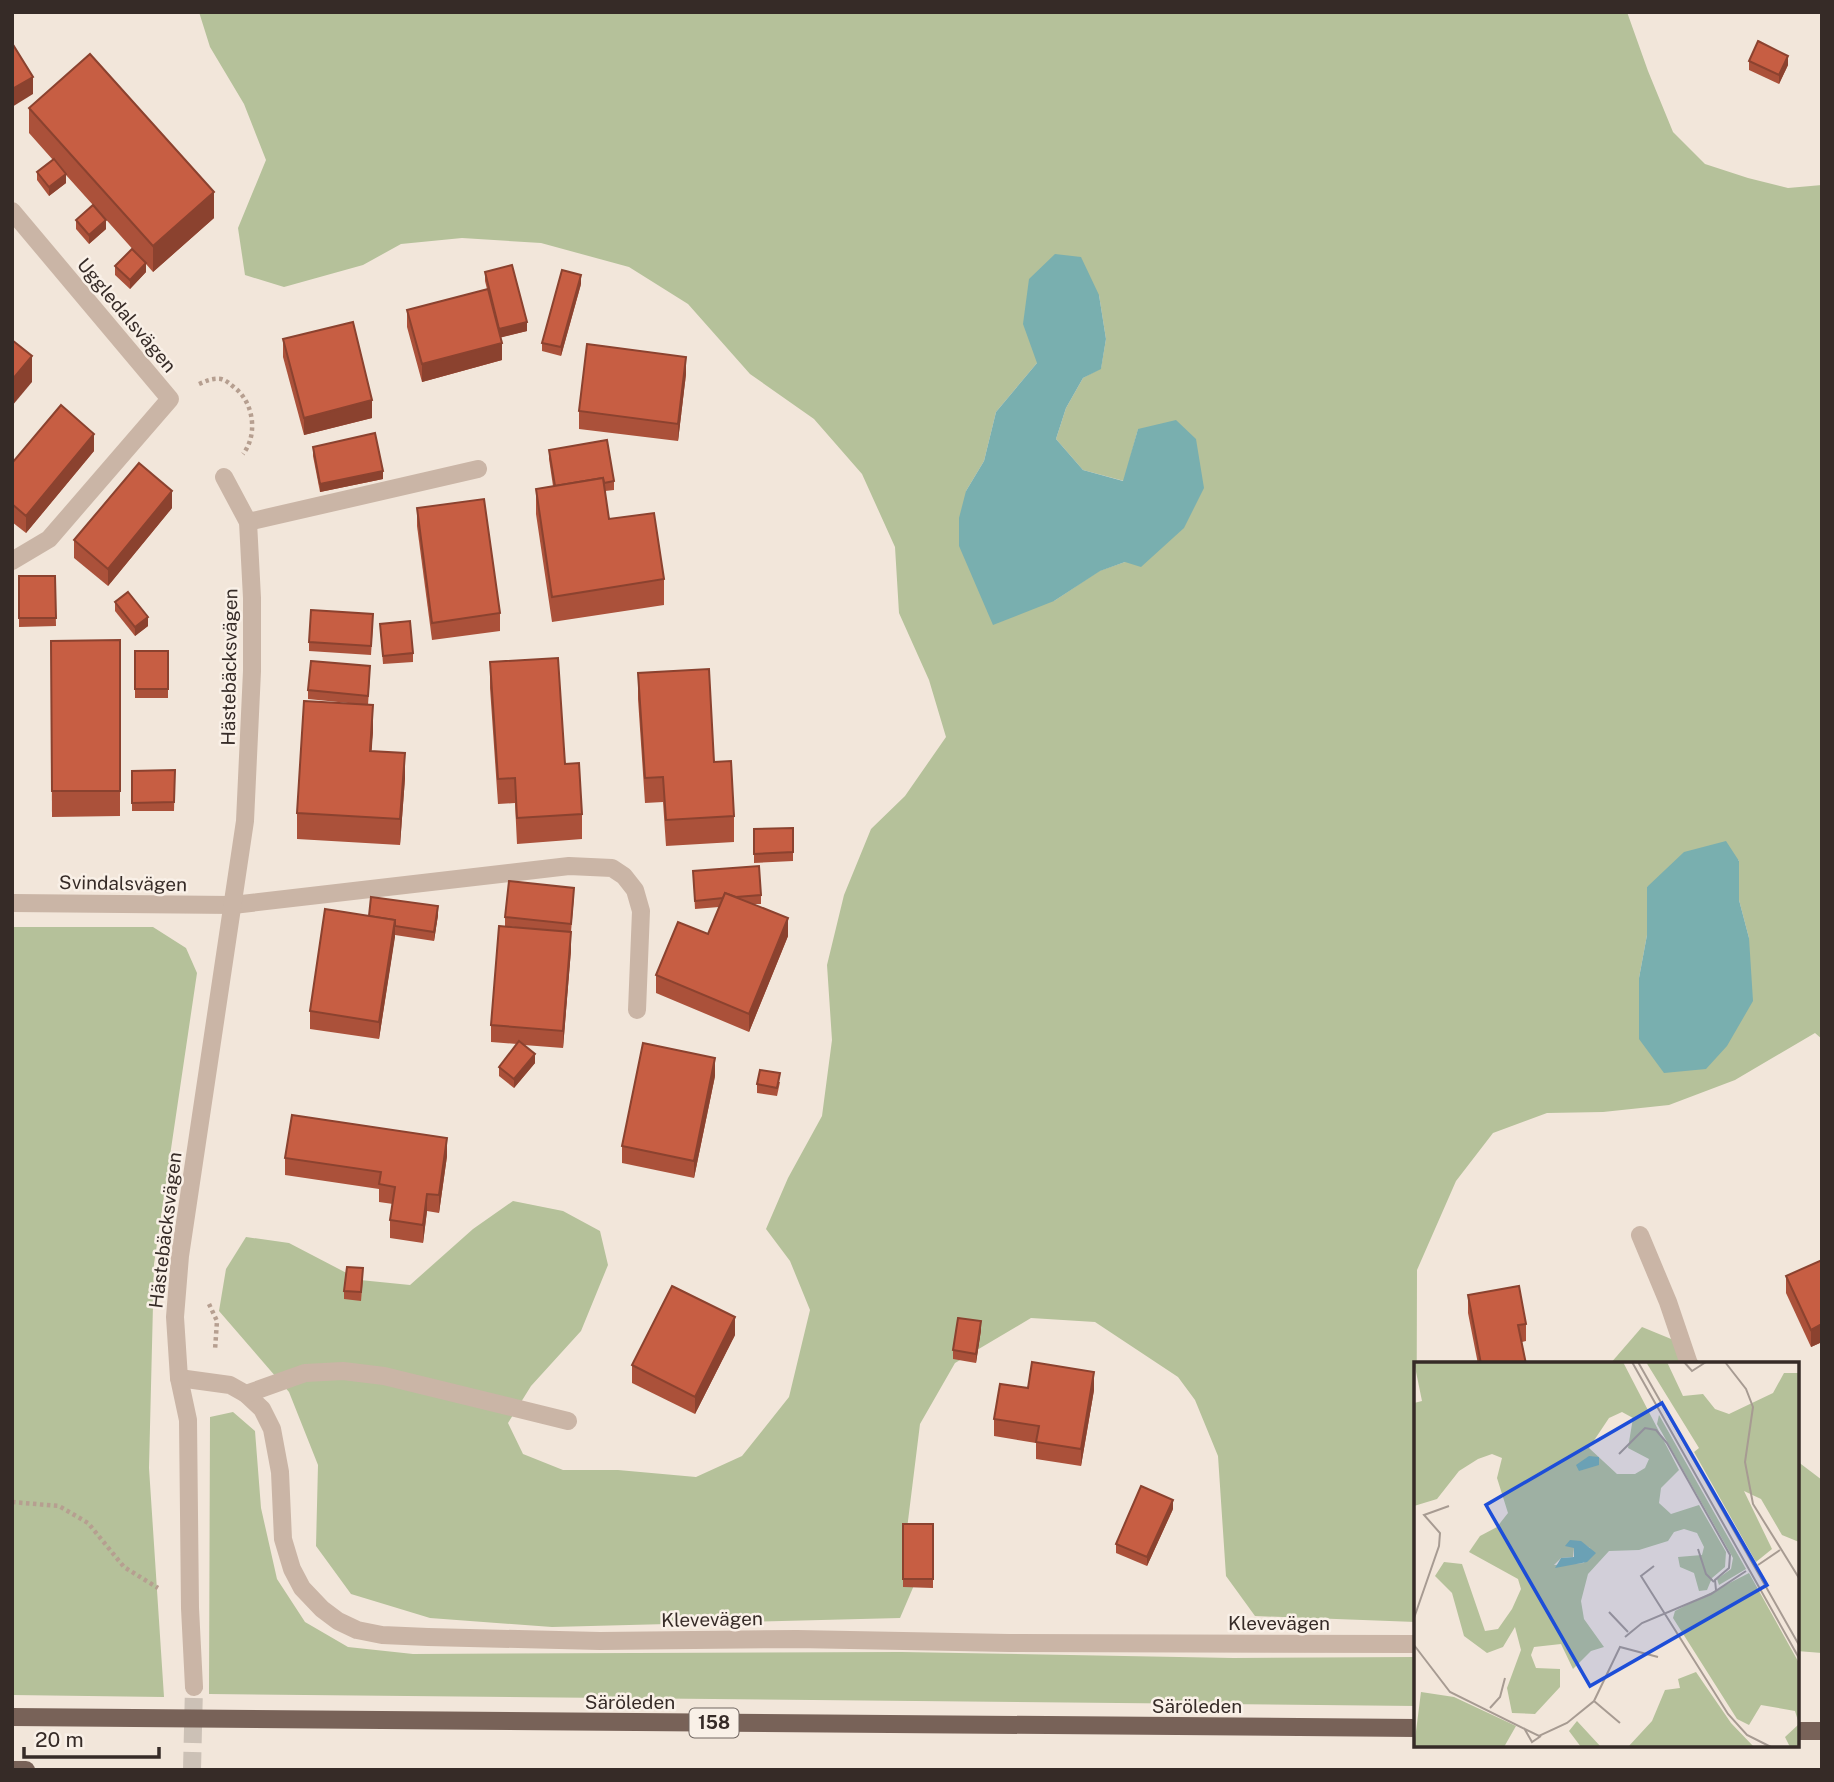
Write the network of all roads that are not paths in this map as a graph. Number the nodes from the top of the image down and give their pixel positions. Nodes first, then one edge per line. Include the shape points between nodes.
1 (12, 211) edge
2 (478, 469) dead end
3 (224, 477) road end
4 (248, 522) junction
5 (12, 561) edge
6 (12, 903) edge
7 (233, 905) junction
8 (637, 1010) dead end
9 (1640, 1235) dead end
10 (1688, 1362) edge
11 (179, 1378) junction
12 (246, 1394) junction
13 (568, 1421) dead end
14 (1414, 1644) edge
15 (194, 1687) tunnel mouth
16 (12, 1717) edge
17 (1414, 1728) edge
18 (1799, 1731) edge
19 (1822, 1731) edge
20 (12, 1770) edge
21 (26, 1770) edge

1 - 5 street, Uggledalsvägen via 170,399 49,539
2 - 4 street
3 - 4 street, Hästebäcksvägen
4 - 7 street, Hästebäcksvägen via 252,671 244,821
6 - 7 street, Svindalsvägen
7 - 8 street via 569,866 612,868 635,890 641,911
7 - 11 street, Hästebäcksvägen via 180,1256
9 - 10 street
11 - 12 street via 230,1385
11 - 15 street, Hästebäcksvägen via 188,1420
12 - 13 street via 305,1373 343,1371 384,1376
12 - 14 street, Klevevägen via 262,1409 272,1429 280,1472 283,1539 292,1569 322,1609 357,1630 417,1637 586,1641
16 - 17 main road, Säröleden / 158
18 - 19 main road
20 - 21 main road

